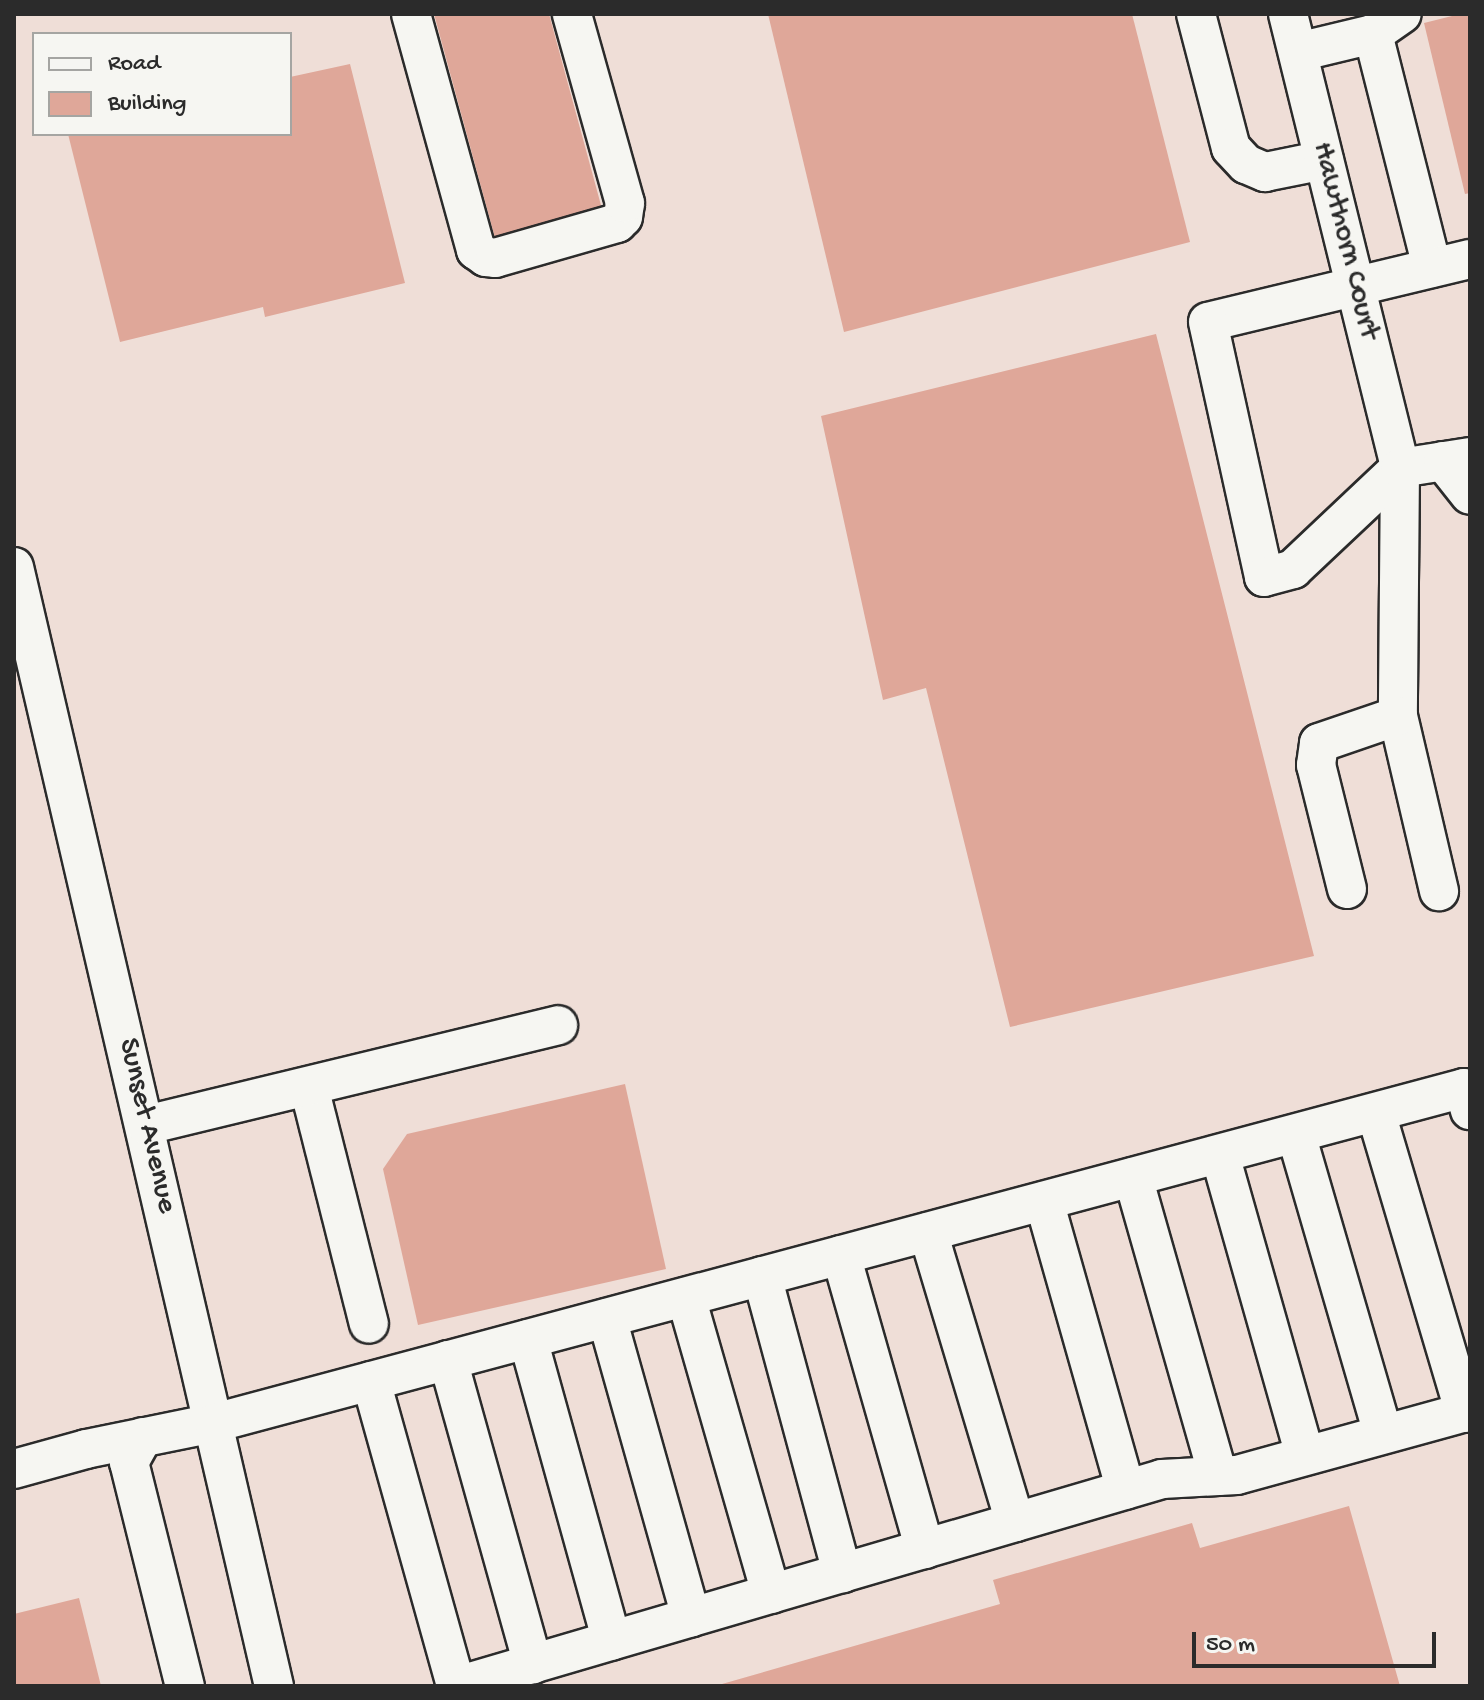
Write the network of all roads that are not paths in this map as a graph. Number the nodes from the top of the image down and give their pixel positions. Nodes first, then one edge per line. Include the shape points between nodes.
1 (411, 14) edge
2 (572, 14) edge
3 (1196, 14) edge
4 (1288, 14) edge
5 (1388, 24) edge
6 (1298, 52) junction
7 (1324, 160) junction
8 (1470, 259) edge
9 (1432, 268) junction
10 (1355, 287) junction
11 (1457, 459) edge
12 (1400, 468) junction
13 (1470, 495) edge
14 (16, 587) edge
15 (1398, 716) junction
16 (1347, 889) dead end
17 (1439, 891) dead end
18 (558, 1025) dead end
19 (309, 1087) junction
20 (1470, 1110) edge
21 (1376, 1113) junction
22 (146, 1125) junction
23 (1296, 1134) junction
24 (1220, 1155) junction
25 (1133, 1177) junction
26 (1044, 1201) junction
27 (928, 1232) junction
28 (841, 1255) junction
29 (762, 1276) junction
30 (686, 1297) junction
31 (607, 1318) junction
32 (369, 1324) dead end
33 (528, 1339) junction
34 (448, 1360) junction
35 (371, 1381) junction
36 (1467, 1412) edge
37 (214, 1423) junction
38 (1383, 1434) junction
39 (143, 1437) junction
40 (1305, 1455) junction
41 (14, 1469) edge
42 (1218, 1476) junction
43 (1126, 1490) junction
44 (1015, 1522) junction
45 (925, 1549) junction
46 (842, 1573) junction
47 (771, 1594) junction
48 (691, 1617) junction
49 (612, 1641) junction
50 (533, 1664) junction
51 (185, 1686) edge
52 (274, 1686) edge
53 (457, 1686) edge

1 - 2 street via 476,250 495,258 623,217 625,203
3 - 7 street via 1231,148 1246,164 1265,172
4 - 6 street, Hawthorn Court
5 - 6 street
5 - 9 street
6 - 7 street, Hawthorn Court
7 - 10 street, Hawthorn Court
8 - 9 street
9 - 10 street
10 - 12 street, Hawthorn Court
10 - 12 street via 1208,322 1264,577 1293,569
11 - 12 street
11 - 13 street
12 - 15 street, Hawthorn Court
14 - 22 street, Sunset Avenue
15 - 16 street via 1319,743 1316,765
15 - 17 street, Hawthorn Court
18 - 19 street
19 - 22 street
19 - 32 street
20 - 21 street via 1464,1088
21 - 23 street
21 - 36 street
22 - 37 street, Sunset Avenue
23 - 24 street
23 - 38 street
24 - 25 street
24 - 40 street
25 - 26 street
25 - 42 street
26 - 27 street
26 - 43 street
27 - 28 street
27 - 44 street
28 - 29 street
28 - 45 street
29 - 30 street
29 - 46 street
30 - 31 street
30 - 47 street
31 - 33 street
31 - 48 street
33 - 34 street
33 - 49 street
34 - 35 street
34 - 50 street
35 - 37 street
35 - 53 street
36 - 38 street
37 - 39 street
37 - 52 street, Sunset Avenue
38 - 40 street
39 - 41 street
39 - 51 street via 129,1462
40 - 42 street
42 - 43 street via 1162,1479
43 - 44 street
44 - 45 street
45 - 46 street
46 - 47 street
47 - 48 street
48 - 49 street
49 - 50 street
50 - 53 street

